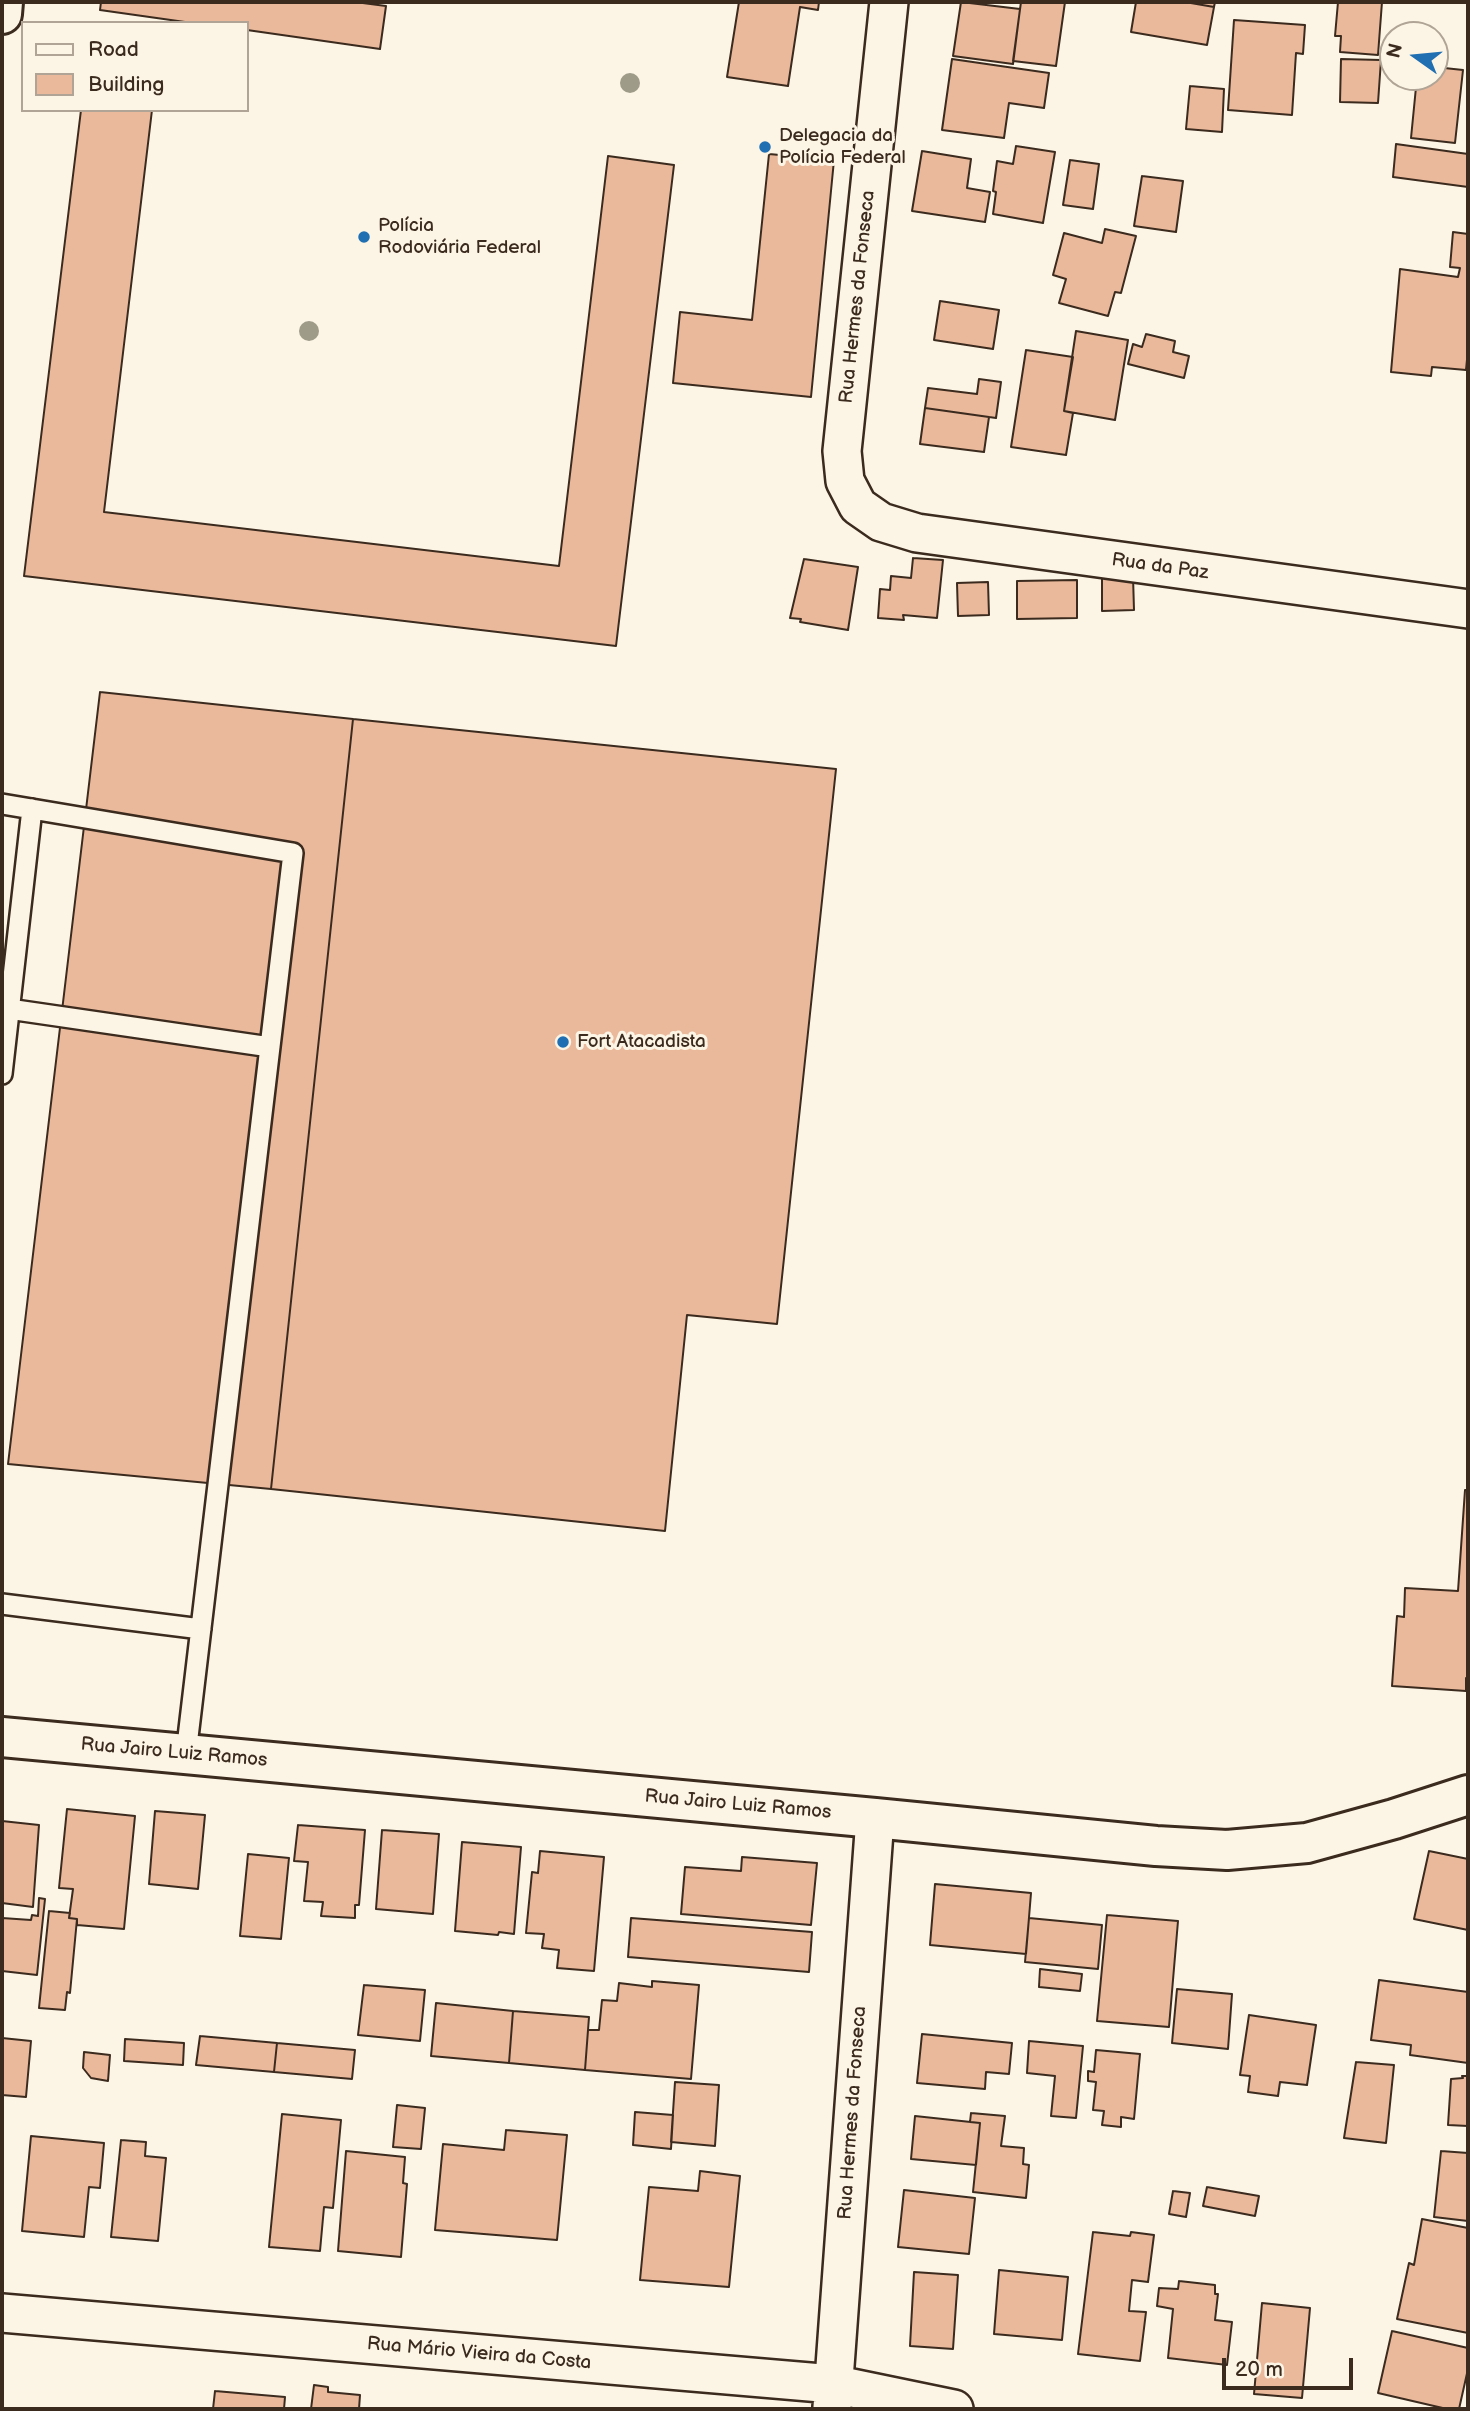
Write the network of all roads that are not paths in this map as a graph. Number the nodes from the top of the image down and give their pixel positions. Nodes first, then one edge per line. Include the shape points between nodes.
1 (3, 2) edge
2 (889, 2) edge
3 (2, 14) edge
4 (858, 506) joint
5 (1468, 609) edge
6 (2, 804) edge
7 (32, 809) junction
8 (5, 1008) edge
9 (270, 1046) junction
10 (2, 1074) edge
11 (2, 1604) edge
12 (201, 1629) junction
13 (2, 1737) edge
14 (187, 1754) junction
15 (1468, 1795) edge
16 (875, 1818) junction
17 (2, 2314) edge
18 (833, 2397) edge
19 (954, 2409) edge

1 - 3 street
2 - 4 street, Rua Hermes da Fonseca via 842,451 845,481
4 - 5 street, Rua da Paz via 881,522 917,533
6 - 7 lane
7 - 8 lane
7 - 9 lane via 292,852
8 - 9 lane
8 - 10 lane
9 - 12 lane
11 - 12 lane
12 - 14 lane
13 - 14 street, Rua Jairo Luiz Ramos
14 - 16 street, Rua Jairo Luiz Ramos
15 - 16 street, Rua Jairo Luiz Ramos via 1307,1843 1227,1850
16 - 18 street, Rua Hermes da Fonseca
17 - 18 street, Rua Mário Vieira da Costa
18 - 19 street, Rua Mário Vieira da Costa

